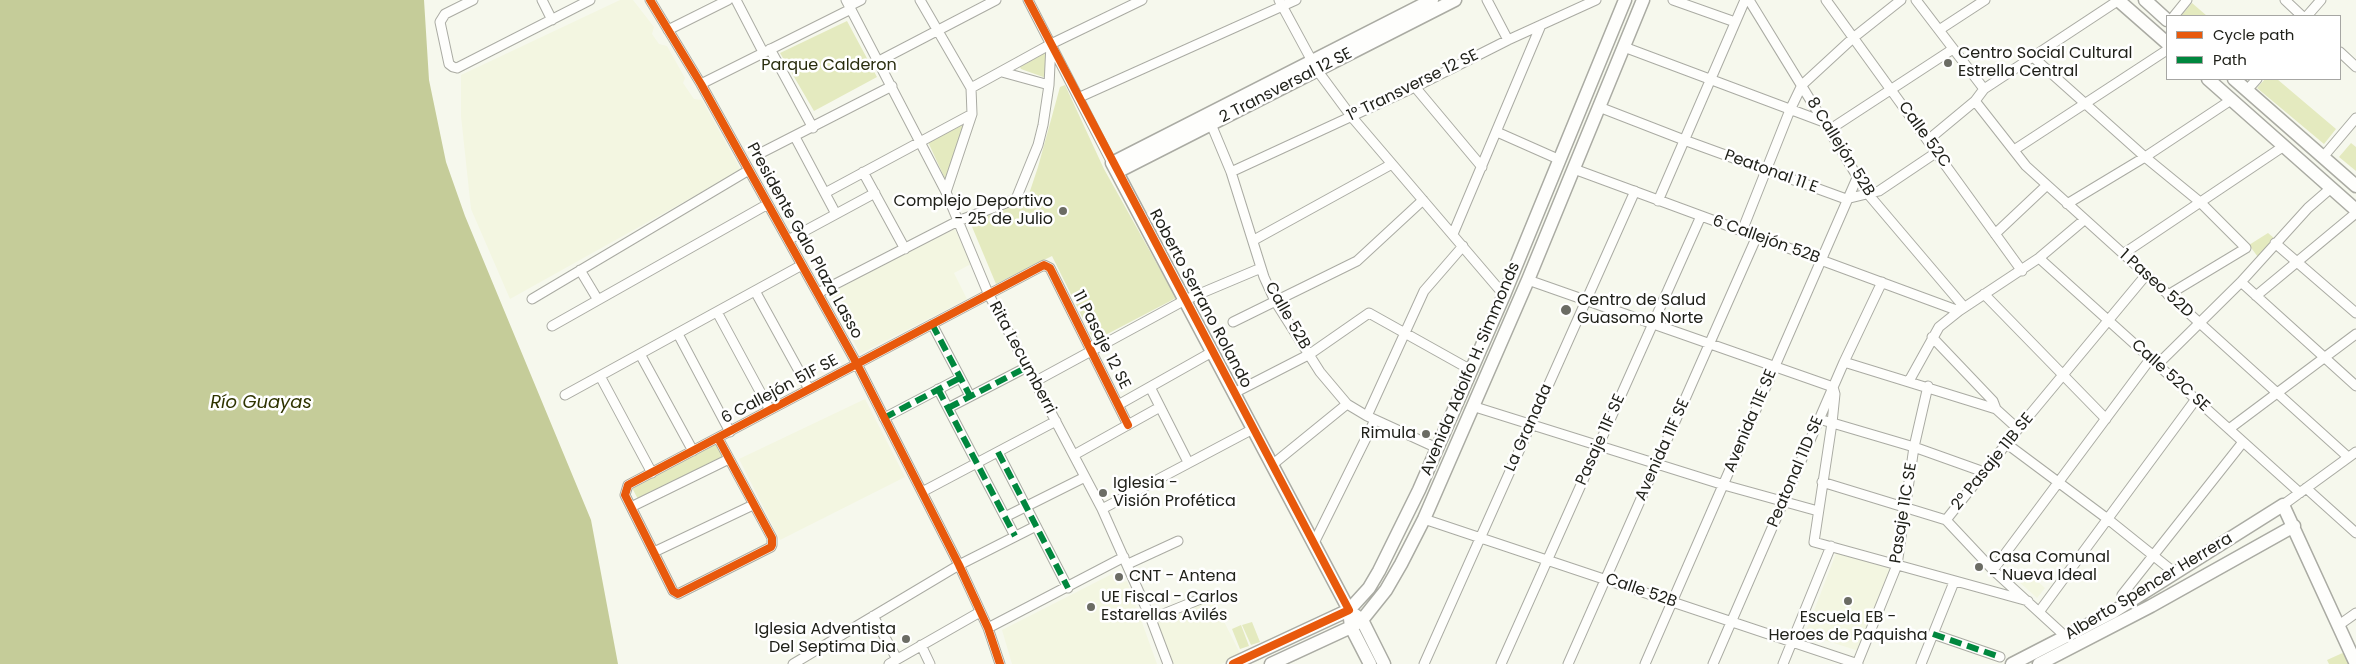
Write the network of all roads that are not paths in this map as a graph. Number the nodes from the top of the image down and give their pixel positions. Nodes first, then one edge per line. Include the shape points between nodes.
1 (473, 0) edge
2 (542, 0) edge
3 (590, 0) edge
4 (650, 0) edge
5 (728, 0) edge
6 (736, 0) edge
7 (861, 0) edge
8 (920, 0) edge
9 (996, 0) edge
10 (1028, 0) edge
11 (1142, 0) edge
12 (1296, 0) edge
13 (1454, 0) edge
14 (1487, 0) edge
15 (1596, 0) edge
16 (1625, 0) edge
17 (1643, 0) edge
18 (1673, 0) edge
19 (1745, 0) edge
20 (1749, 0) edge
21 (1826, 0) edge
22 (1901, 0) edge
23 (1916, 0) edge
24 (1985, 0) edge
25 (2118, 0) edge
26 (2145, 0) edge
27 (2188, 0) edge
28 (2285, 0) edge
29 (2321, 0) edge
30 (1425, 2) edge
31 (1281, 3) edge
32 (849, 5) edge
33 (2175, 15) edge
34 (2301, 15) edge
35 (2308, 15) edge
36 (2166, 19) edge
37 (552, 20) junction
38 (1735, 22) junction
39 (1541, 25) junction
40 (668, 30) junction
41 (1939, 30) junction
42 (936, 31) junction
43 (1853, 38) junction
44 (1508, 40) junction
45 (2166, 41) edge
46 (1051, 44) junction
47 (1624, 47) junction
48 (1953, 49) junction
49 (766, 51) junction
50 (2166, 51) edge
51 (2341, 53) edge
52 (2033, 57) junction
53 (879, 61) junction
54 (1314, 66) junction
55 (2356, 67) edge
56 (1002, 72) junction
57 (1710, 79) junction
58 (2209, 80) edge
59 (2235, 80) edge
60 (2256, 80) edge
61 (701, 84) junction
62 (1802, 85) junction
63 (892, 86) junction
64 (1049, 86) junction
65 (1416, 87) junction
66 (971, 88) junction
67 (1891, 89) junction
68 (1984, 89) junction
69 (2247, 90) junction
70 (1080, 97) junction
71 (2232, 100) junction
72 (1975, 101) junction
73 (2085, 104) junction
74 (1599, 107) junction
75 (1790, 110) junction
76 (972, 114) junction
77 (1352, 116) junction
78 (2356, 118) edge
79 (1211, 124) junction
80 (1826, 126) junction
81 (813, 128) junction
82 (1497, 132) junction
83 (795, 137) junction
84 (1684, 140) junction
85 (1928, 140) junction
86 (922, 142) junction
87 (2284, 146) junction
88 (2014, 150) junction
89 (1937, 152) junction
90 (760, 154) dead end
91 (2145, 157) junction
92 (2323, 157) junction
93 (1558, 159) junction
94 (1392, 164) junction
95 (1115, 167) junction
96 (1482, 167) junction
97 (1574, 169) junction
98 (749, 170) junction
99 (1768, 170) junction
100 (863, 172) junction
101 (1231, 172) junction
102 (1857, 178) junction
103 (2047, 185) junction
104 (2356, 186) edge
105 (2331, 188) junction
106 (1634, 191) junction
107 (946, 192) junction
108 (825, 193) junction
109 (875, 193) junction
110 (1868, 194) junction
111 (1423, 200) junction
112 (1846, 200) junction
113 (1658, 201) junction
114 (2200, 202) junction
115 (768, 204) junction
116 (2067, 204) junction
117 (2356, 212) edge
118 (836, 214) junction
119 (1701, 216) junction
120 (2084, 220) junction
121 (958, 221) junction
122 (1742, 231) junction
123 (1453, 234) junction
124 (1995, 234) junction
125 (1757, 236) junction
126 (788, 240) junction
127 (1254, 240) junction
128 (2275, 243) junction
129 (1463, 246) junction
130 (905, 249) junction
131 (2123, 254) junction
132 (2039, 258) junction
133 (1821, 260) junction
134 (2298, 262) junction
135 (802, 265) junction
136 (1050, 268) joint
137 (1261, 268) junction
138 (580, 270) junction
139 (2022, 270) junction
140 (2146, 275) junction
141 (1528, 280) junction
142 (1882, 282) junction
143 (2240, 282) junction
144 (755, 291) junction
145 (818, 293) junction
146 (988, 293) junction
147 (1984, 294) junction
148 (1504, 295) junction
149 (2168, 295) junction
150 (2256, 296) junction
151 (532, 299) dead end
152 (598, 300) junction
153 (1185, 300) junction
154 (1586, 300) junction
155 (1275, 301) junction
156 (1962, 309) junction
157 (717, 312) junction
158 (2356, 313) edge
159 (2107, 321) junction
160 (1233, 322) dead end
161 (2199, 322) junction
162 (932, 324) junction
163 (1653, 324) junction
164 (552, 326) dead end
165 (678, 334) junction
166 (1404, 334) junction
167 (2356, 334) edge
168 (1932, 336) junction
169 (1710, 344) junction
170 (1090, 351) junction
171 (1212, 352) junction
172 (640, 354) junction
173 (1310, 354) junction
174 (2324, 357) junction
175 (2154, 361) junction
176 (1844, 362) junction
177 (857, 364) junction
178 (1027, 366) junction
179 (1774, 366) junction
180 (1471, 370) junction
181 (600, 376) junction
182 (2063, 377) junction
183 (960, 378) junction
184 (1036, 381) junction
185 (1909, 381) junction
186 (1928, 386) junction
187 (2356, 386) edge
188 (1150, 387) junction
189 (1833, 387) junction
190 (938, 389) junction
191 (809, 390) junction
192 (1234, 393) junction
193 (2276, 393) junction
194 (565, 395) dead end
195 (970, 396) junction
196 (2196, 398) junction
197 (1347, 404) junction
198 (1118, 405) junction
199 (1472, 406) junction
200 (1160, 407) junction
201 (948, 408) junction
202 (1996, 409) junction
203 (770, 410) junction
204 (884, 418) junction
205 (1371, 418) junction
206 (2106, 419) junction
207 (1819, 420) junction
208 (1056, 421) junction
209 (1832, 423) junction
210 (1531, 424) junction
211 (1128, 425) junction
212 (1253, 428) junction
213 (2018, 429) junction
214 (2229, 429) junction
215 (730, 432) junction
216 (718, 438) junction
217 (2244, 442) junction
218 (2007, 444) junction
219 (1599, 445) junction
220 (1914, 447) junction
221 (1437, 448) junction
222 (693, 452) junction
223 (998, 452) junction
224 (1074, 455) junction
225 (2352, 455) edge
226 (729, 459) junction
227 (1188, 462) junction
228 (977, 463) junction
229 (1657, 463) junction
230 (1272, 466) junction
231 (1984, 472) junction
232 (652, 473) junction
233 (1085, 476) junction
234 (1822, 482) junction
235 (2059, 482) junction
236 (1724, 484) junction
237 (2303, 491) junction
238 (922, 492) junction
239 (1783, 502) junction
240 (753, 505) junction
241 (2283, 505) junction
242 (1026, 506) junction
243 (1905, 506) junction
244 (631, 507) junction
245 (1102, 510) junction
246 (1818, 511) junction
247 (1005, 517) junction
248 (1424, 519) junction
249 (1946, 520) junction
250 (2109, 520) junction
251 (2257, 522) junction
252 (1036, 526) junction
253 (2294, 526) junction
254 (2356, 533) edge
255 (1015, 536) junction
256 (1480, 537) junction
257 (2269, 539) junction
258 (1178, 541) dead end
259 (1314, 543) junction
260 (1831, 546) junction
261 (654, 552) junction
262 (2153, 554) junction
263 (1548, 560) junction
264 (1126, 561) junction
265 (959, 565) junction
266 (1896, 565) junction
267 (2170, 569) dead end
268 (1993, 570) junction
269 (1606, 579) junction
270 (1954, 582) junction
271 (1068, 588) junction
272 (1208, 596) dead end
273 (2122, 596) dead end
274 (2028, 601) junction
275 (1673, 602) junction
276 (1349, 610) junction
277 (980, 612) junction
278 (2039, 612) junction
279 (873, 616) junction
280 (1152, 619) junction
281 (2348, 619) edge
282 (1732, 621) junction
283 (1356, 624) junction
284 (2356, 626) edge
285 (988, 628) junction
286 (1933, 634) junction
287 (2065, 636) junction
288 (1792, 642) junction
289 (921, 645) junction
290 (2000, 657) dead end
291 (893, 662) edge
292 (793, 664) edge
293 (930, 664) edge
294 (1000, 664) edge
295 (1168, 664) edge
296 (1233, 664) edge
297 (1271, 664) edge
298 (1370, 664) edge
299 (1384, 664) edge
300 (1424, 664) edge
301 (1501, 664) edge
302 (1568, 664) edge
303 (1645, 664) edge
304 (1713, 664) edge
305 (1783, 664) edge
306 (1858, 664) edge
307 (1921, 664) edge
308 (2012, 664) edge
309 (2039, 664) edge
310 (2356, 664) edge

1 - 37 street via 445,14 440,22 449,64 457,68
2 - 37 street
3 - 37 street
4 - 40 street, Presidente Galo Plaza Lasso
5 - 40 street
6 - 49 street
7 - 32 street
8 - 42 street
9 - 42 street
10 - 46 street, Roberto Serrano Rolando
11 - 46 street
12 - 31 street
13 - 54 street, 2 Transversal 12 SE
14 - 44 street
15 - 39 street, 1° Transverse 12 SE
16 - 93 street, Avenida Adolfo H. Simmonds
17 - 47 street, Avenida Adolfo H. Simmonds
18 - 38 street
19 - 38 street
20 - 62 street, 8 Callejón 52B
21 - 43 street, Calle 52C
22 - 43 street
23 - 41 street
24 - 41 street
25 - 45 street
25 - 52 street
26 - 36 street
27 - 33 street
28 - 34 street
29 - 35 street
30 - 54 street, 2 Transversal 12 SE
31 - 54 street
31 - 70 street
32 - 49 street
32 - 53 street, Rita Lecumberri
38 - 57 street
39 - 44 street, 1° Transverse 12 SE
39 - 82 street
40 - 61 street, Presidente Galo Plaza Lasso
41 - 48 street
42 - 53 street
42 - 66 street
43 - 62 street
43 - 67 street, Calle 52C
44 - 65 street, 1° Transverse 12 SE
46 - 56 street
46 - 64 street
46 - 70 street, Roberto Serrano Rolando
47 - 57 street
47 - 74 street, Avenida Adolfo H. Simmonds
48 - 67 street
48 - 68 street
49 - 61 street
49 - 81 street
50 - 73 street
51 - 55 street
52 - 68 street
52 - 73 street
53 - 63 street, Rita Lecumberri
54 - 77 street
54 - 79 street, 2 Transversal 12 SE
54 - 95 street, 2 Transversal 12 SE
56 - 64 street
56 - 66 street
57 - 75 street
57 - 84 street
58 - 71 street
59 - 69 street
60 - 69 street
61 - 98 street, Presidente Galo Plaza Lasso
62 - 75 street
62 - 80 street, 8 Callejón 52B
63 - 81 street
63 - 86 street, Rita Lecumberri
64 - 121 street via 1038,145 1016,199
65 - 77 street, 1° Transverse 12 SE
65 - 96 street
66 - 76 street
67 - 80 street
67 - 85 street, Calle 52C
68 - 72 street
69 - 92 street
70 - 95 street, Roberto Serrano Rolando
71 - 87 street
71 - 91 street
72 - 85 street
72 - 88 street, 1 Paseo 52D
73 - 88 street
73 - 91 street
74 - 84 street, Peatonal 11 E
74 - 97 street, Avenida Adolfo H. Simmonds
75 - 80 street
75 - 99 street
76 - 86 street
76 - 107 street
77 - 94 street
77 - 101 street, 1° Transverse 12 SE
78 - 92 street
79 - 95 street, 2 Transversal 12 SE
79 - 101 street, Calle 52B
80 - 102 street, 8 Callejón 52B
81 - 83 street
82 - 93 street
82 - 96 street
83 - 90 street
83 - 108 street
84 - 99 street, Peatonal 11 E
84 - 113 street
85 - 89 street, Calle 52C
86 - 100 street
86 - 107 street, Rita Lecumberri
87 - 105 street
87 - 114 street
88 - 103 street, 1 Paseo 52D
89 - 110 street via 1879,191
89 - 124 street, Calle 52C
91 - 114 street
91 - 116 street
92 - 104 street
93 - 148 street, Avenida Adolfo H. Simmonds
94 - 111 street
94 - 127 street
95 - 153 street, Roberto Serrano Rolando
96 - 123 street
97 - 106 street, 6 Callejón 52B
97 - 141 street, Avenida Adolfo H. Simmonds
98 - 115 street, Presidente Galo Plaza Lasso
98 - 138 street
99 - 112 street, Peatonal 11 E
99 - 122 street
100 - 108 street
100 - 109 street
101 - 127 street, Calle 52B
102 - 110 street, 8 Callejón 52B
102 - 112 street, Avenida 11E SE
103 - 116 street, 1 Paseo 52D
103 - 124 street
105 - 117 street
105 - 128 street
106 - 113 street, 6 Callejón 52B
106 - 154 street, La Granada
107 - 121 street, Rita Lecumberri
108 - 118 street
109 - 118 street
109 - 130 street
110 - 112 street
110 - 156 street, 8 Callejón 52B
111 - 123 street
111 - 155 street via 1357,261
112 - 133 street, Avenida 11E SE
113 - 119 street, 6 Callejón 52B
114 - 131 street
114 - 149 street via 2246,248
115 - 126 street, Presidente Galo Plaza Lasso
115 - 152 street
116 - 120 street, 1 Paseo 52D
117 - 134 street
118 - 126 street
119 - 122 street, 6 Callejón 52B
119 - 163 street, Pasaje 11F SE
120 - 131 street, 1 Paseo 52D
120 - 132 street
121 - 130 street
121 - 146 street, Rita Lecumberri
122 - 125 street, 6 Callejón 52B
123 - 129 street
124 - 139 street, Calle 52C
125 - 133 street, 6 Callejón 52B
125 - 169 street, Avenida 11F SE
126 - 135 street, Presidente Galo Plaza Lasso
127 - 137 street, Calle 52B
128 - 134 street
128 - 143 street
129 - 148 street
129 - 166 street via 1424,291
130 - 145 street
131 - 140 street, 1 Paseo 52D
132 - 139 street
132 - 159 street, Calle 52C SE
133 - 142 street, 6 Callejón 52B
133 - 179 street, Avenida 11E SE
134 - 150 street
134 - 158 street
135 - 144 street
135 - 145 street, Presidente Galo Plaza Lasso
136 - 146 street, 6 Callejón 51F SE via 1044,265
136 - 170 street, 11 Pasaje 12 SE
137 - 153 street
137 - 155 street, Calle 52B
138 - 151 street
138 - 152 street
139 - 147 street
140 - 149 street, 1 Paseo 52D
140 - 159 street, 2° Pasaje 11B SE
141 - 154 street
141 - 199 street, Avenida Adolfo H. Simmonds
142 - 156 street, 6 Callejón 52B
142 - 176 street, Peatonal 11D SE
143 - 150 street
143 - 161 street
144 - 157 street
144 - 191 street
145 - 177 street, Presidente Galo Plaza Lasso
146 - 162 street, 6 Callejón 51F SE
146 - 178 street, Rita Lecumberri
147 - 156 street
147 - 182 street
148 - 180 street, Avenida Adolfo H. Simmonds
149 - 161 street, 1 Paseo 52D
150 - 174 street
152 - 164 street
153 - 170 street
153 - 171 street, Roberto Serrano Rolando
154 - 163 street
154 - 210 street, La Granada
155 - 160 street
155 - 173 street, Calle 52B
156 - 168 street
157 - 165 street
157 - 203 street
159 - 175 street, Calle 52C SE
159 - 182 street, 2° Pasaje 11B SE
161 - 175 street
161 - 193 street, 1 Paseo 52D
162 - 177 street, 6 Callejón 51F SE
162 - 183 street
163 - 169 street
163 - 219 street, Pasaje 11F SE
165 - 172 street
165 - 215 street
166 - 173 street via 1369,314
166 - 180 street
166 - 205 street
167 - 174 street
168 - 185 street
168 - 202 street via 1993,401
169 - 179 street
169 - 229 street, Avenida 11F SE
170 - 184 street
170 - 198 street, 11 Pasaje 12 SE
171 - 188 street
171 - 192 street, Roberto Serrano Rolando
172 - 181 street
172 - 222 street
173 - 192 street
173 - 197 street, Calle 52B via 1320,372
174 - 187 street
174 - 193 street
175 - 196 street, Calle 52C SE
175 - 206 street
176 - 185 street
176 - 189 street, Peatonal 11D SE
177 - 191 street, 6 Callejón 51F SE
177 - 204 street, Presidente Galo Plaza Lasso
178 - 184 street, Rita Lecumberri
178 - 195 street
179 - 189 street
179 - 236 street, Avenida 11E SE
180 - 221 street, Avenida Adolfo H. Simmonds
181 - 194 street
181 - 232 street
182 - 206 street
182 - 213 street, 2° Pasaje 11B SE
183 - 190 street
183 - 195 street
184 - 208 street, Rita Lecumberri
185 - 186 street
186 - 202 street
186 - 220 street, Pasaje 11C SE
188 - 198 street
188 - 200 street, 11 Pasaje 12 SE
189 - 207 street, Peatonal 11D SE
189 - 209 street
190 - 201 street
190 - 204 street
191 - 203 street, 6 Callejón 51F SE
192 - 212 street, Roberto Serrano Rolando
193 - 214 street
193 - 225 street, 1 Paseo 52D
195 - 201 street
196 - 214 street, Calle 52C SE
196 - 250 street
197 - 205 street, Calle 52B
197 - 230 street
198 - 211 street, 11 Pasaje 12 SE
199 - 210 street
199 - 248 street, Avenida Adolfo H. Simmonds
200 - 211 street
200 - 227 street, 11 Pasaje 12 SE
201 - 228 street
202 - 213 street
203 - 215 street, 6 Callejón 51F SE
204 - 238 street, Presidente Galo Plaza Lasso
205 - 221 street, Calle 52B
205 - 259 street
206 - 235 street
207 - 209 street
207 - 239 street, Peatonal 11D SE
208 - 223 street
208 - 224 street, Rita Lecumberri
209 - 220 street
209 - 234 street
210 - 219 street
210 - 256 street, La Granada
211 - 224 street
212 - 227 street
212 - 230 street, Roberto Serrano Rolando
213 - 218 street, 2° Pasaje 11B SE
214 - 217 street, Calle 52C SE
215 - 216 street, 6 Callejón 51F SE
216 - 222 street, 6 Callejón 51F SE
216 - 226 street
217 - 237 street, Calle 52C SE
217 - 262 street
218 - 231 street, 2° Pasaje 11B SE
218 - 235 street
219 - 229 street
219 - 263 street, Pasaje 11F SE
220 - 231 street
220 - 243 street, Pasaje 11C SE
221 - 276 street, Avenida Adolfo H. Simmonds via 1390,552 1369,588
222 - 232 street, 6 Callejón 51F SE
223 - 228 street
223 - 242 street
224 - 233 street, Rita Lecumberri
225 - 237 street
226 - 240 street
226 - 244 street
227 - 245 street
228 - 238 street
228 - 247 street
229 - 236 street
229 - 269 street, Avenida 11F SE
230 - 259 street, Roberto Serrano Rolando
231 - 249 street, 2° Pasaje 11B SE
232 - 244 street, 6 Callejón 51F SE via 628,485 625,495
233 - 242 street
233 - 245 street, Rita Lecumberri
234 - 243 street
234 - 246 street
235 - 250 street
235 - 268 street
236 - 239 street
236 - 275 street, Avenida 11E SE
237 - 241 street
237 - 254 street, Calle 52C SE
238 - 265 street, Presidente Galo Plaza Lasso
239 - 246 street
239 - 282 street, Peatonal 11D SE
240 - 261 street
240 - 261 street via 772,538 771,548 684,592 678,594 674,591
241 - 251 street, Alberto Spencer Herrera
241 - 253 street
242 - 247 street
242 - 252 street
243 - 249 street
243 - 266 street, Pasaje 11C SE
244 - 261 street
245 - 264 street, Rita Lecumberri
246 - 260 street via 1814,542
247 - 255 street
248 - 256 street, Calle 52B
248 - 283 street, Avenida Adolfo H. Simmonds via 1386,590
249 - 268 street, 2° Pasaje 11B SE
250 - 262 street
250 - 278 street
251 - 257 street via 2268,524
251 - 287 street, Alberto Spencer Herrera via 2113,612
252 - 255 street
252 - 271 street
253 - 257 street, Alberto Spencer Herrera
253 - 281 street
255 - 265 street
256 - 263 street, Calle 52B
256 - 300 street, La Granada
257 - 309 street, Alberto Spencer Herrera via 2151,606
258 - 264 street
259 - 276 street, Roberto Serrano Rolando
260 - 266 street
260 - 288 street
262 - 267 street
262 - 273 street
263 - 269 street, Calle 52B
263 - 301 street, Pasaje 11F SE
264 - 271 street
264 - 280 street, Rita Lecumberri
265 - 277 street, Presidente Galo Plaza Lasso
265 - 279 street
266 - 270 street
266 - 306 street, Pasaje 11C SE
268 - 274 street, 2° Pasaje 11B SE
269 - 275 street, Calle 52B
269 - 302 street, Avenida 11F SE
270 - 274 street
270 - 286 street
271 - 285 street
272 - 280 street
274 - 278 street, 2° Pasaje 11B SE
275 - 282 street, Calle 52B
275 - 303 street, Avenida 11E SE
276 - 283 street, Roberto Serrano Rolando
276 - 296 street, Avenida Adolfo H. Simmonds
277 - 285 street, Presidente Galo Plaza Lasso
277 - 289 street
278 - 287 street, 2° Pasaje 11B SE
279 - 291 street
279 - 292 street
280 - 295 street, Rita Lecumberri
281 - 284 street
281 - 310 street
282 - 288 street, Calle 52B
282 - 304 street, Peatonal 11D SE
283 - 297 street, Avenida Adolfo H. Simmonds
283 - 298 street, Roberto Serrano Rolando
283 - 299 street, Roberto Serrano Rolando
285 - 294 street, Presidente Galo Plaza Lasso
286 - 290 street
286 - 307 street
287 - 308 street, Alberto Spencer Herrera
288 - 305 street
288 - 306 street, Calle 52B
289 - 291 street
289 - 293 street

